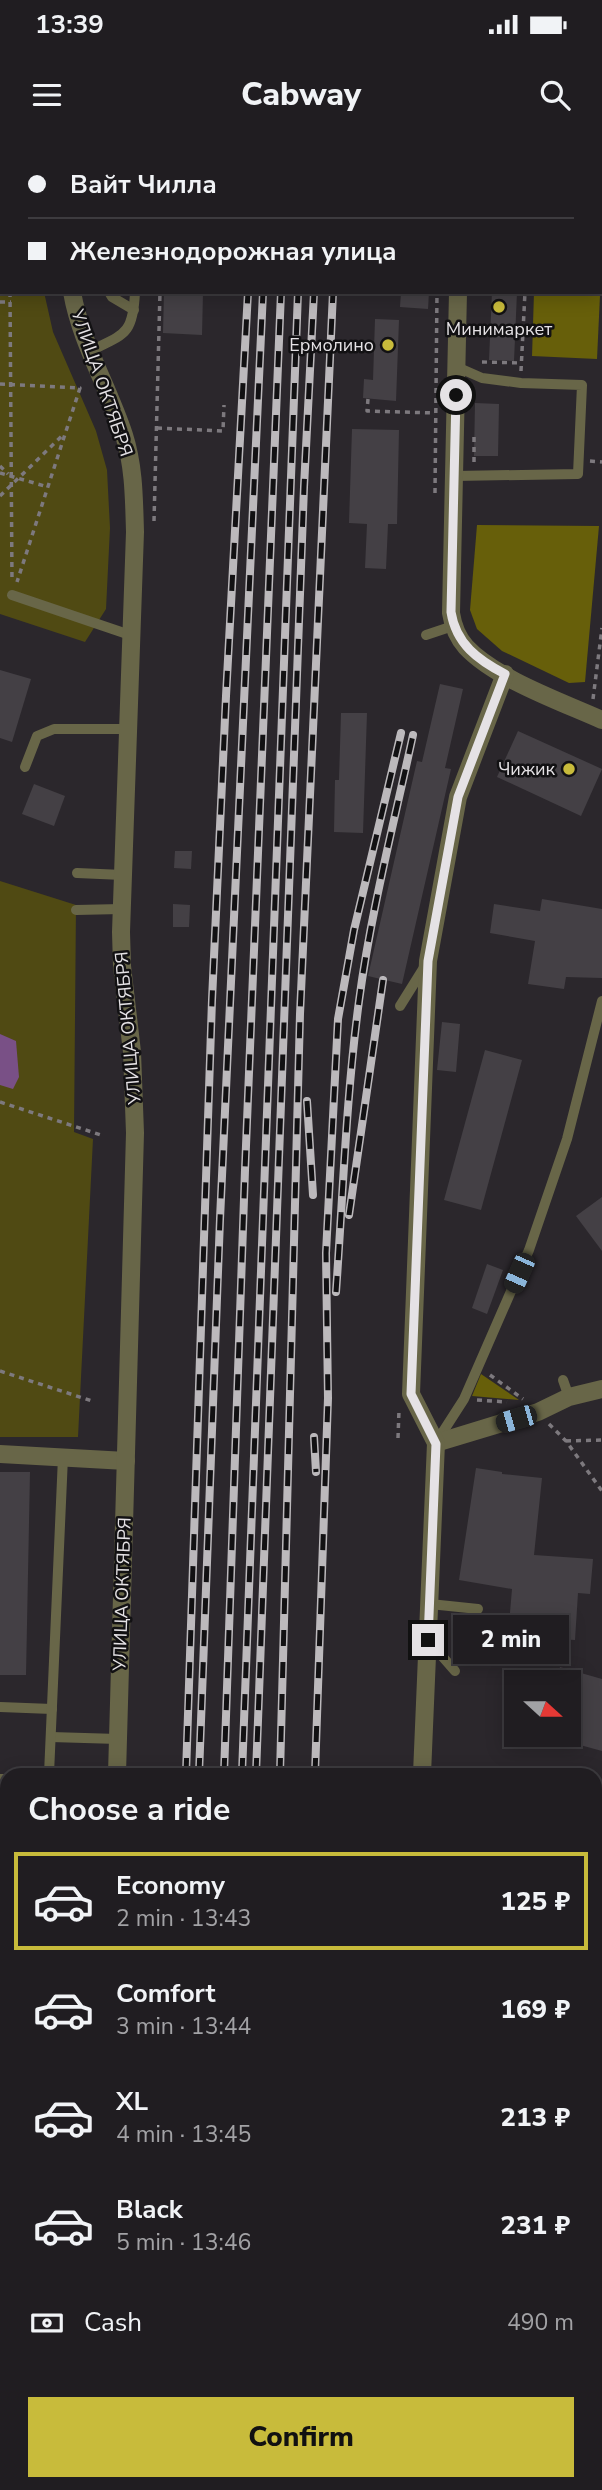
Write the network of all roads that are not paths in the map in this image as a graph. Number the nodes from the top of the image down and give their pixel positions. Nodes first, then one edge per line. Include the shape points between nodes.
1 (72, 294) edge
2 (110, 294) edge
3 (135, 294) edge
4 (458, 294) edge
5 (134, 310) junction
6 (88, 352) junction
7 (457, 367) junction
8 (455, 476) junction
9 (12, 595) road end
10 (453, 626) junction
11 (426, 635) dead end
12 (133, 636) junction
13 (505, 674) junction
14 (597, 713) edge
15 (129, 729) junction
16 (25, 767) dead end
17 (77, 873) dead end
18 (123, 875) junction
19 (121, 909) junction
20 (76, 910) dead end
21 (428, 961) junction
22 (602, 1001) edge
23 (400, 1006) dead end
24 (602, 1051) edge
25 (588, 1054) junction
26 (563, 1380) dead end
27 (602, 1389) edge
28 (569, 1397) junction
29 (436, 1444) junction
30 (0, 1454) edge
31 (63, 1457) junction
32 (126, 1461) junction
33 (430, 1604) junction
34 (478, 1609) dead end
35 (428, 1640) junction
36 (455, 1671) dead end
37 (0, 1707) edge
38 (52, 1709) junction
39 (51, 1737) junction
40 (118, 1740) junction
41 (49, 1768) edge
42 (117, 1768) edge
43 (422, 1768) edge

1 - 6 street, УЛИЦА ОКТЯБРЯ
2 - 5 lane
3 - 5 lane
4 - 7 street
5 - 6 lane via 130,326 120,337
6 - 12 street, УЛИЦА ОКТЯБРЯ via 124,435 133,480
7 - 8 street
7 - 8 lane via 482,378 582,385 578,474
8 - 10 street
9 - 12 lane
10 - 11 lane
10 - 13 street via 465,646
12 - 15 street, УЛИЦА ОКТЯБРЯ
13 - 14 street
13 - 21 street via 458,797
15 - 16 lane via 54,729 37,736
15 - 18 street, УЛИЦА ОКТЯБРЯ
17 - 18 lane
18 - 19 street, УЛИЦА ОКТЯБРЯ
19 - 20 lane
19 - 32 street, УЛИЦА ОКТЯБРЯ via 135,1089
21 - 23 lane
21 - 29 street via 411,1394
22 - 25 lane
24 - 25 lane
25 - 29 lane via 567,1139 530,1250 464,1399
26 - 28 lane
27 - 28 street
28 - 29 street via 538,1412
29 - 33 street
30 - 31 street
31 - 32 street
31 - 38 lane
32 - 40 street, УЛИЦА ОКТЯБРЯ
33 - 34 lane
33 - 35 street
35 - 36 lane
35 - 43 street
37 - 38 lane
38 - 39 lane
39 - 40 lane
39 - 41 lane
40 - 42 street, УЛИЦА ОКТЯБРЯ

